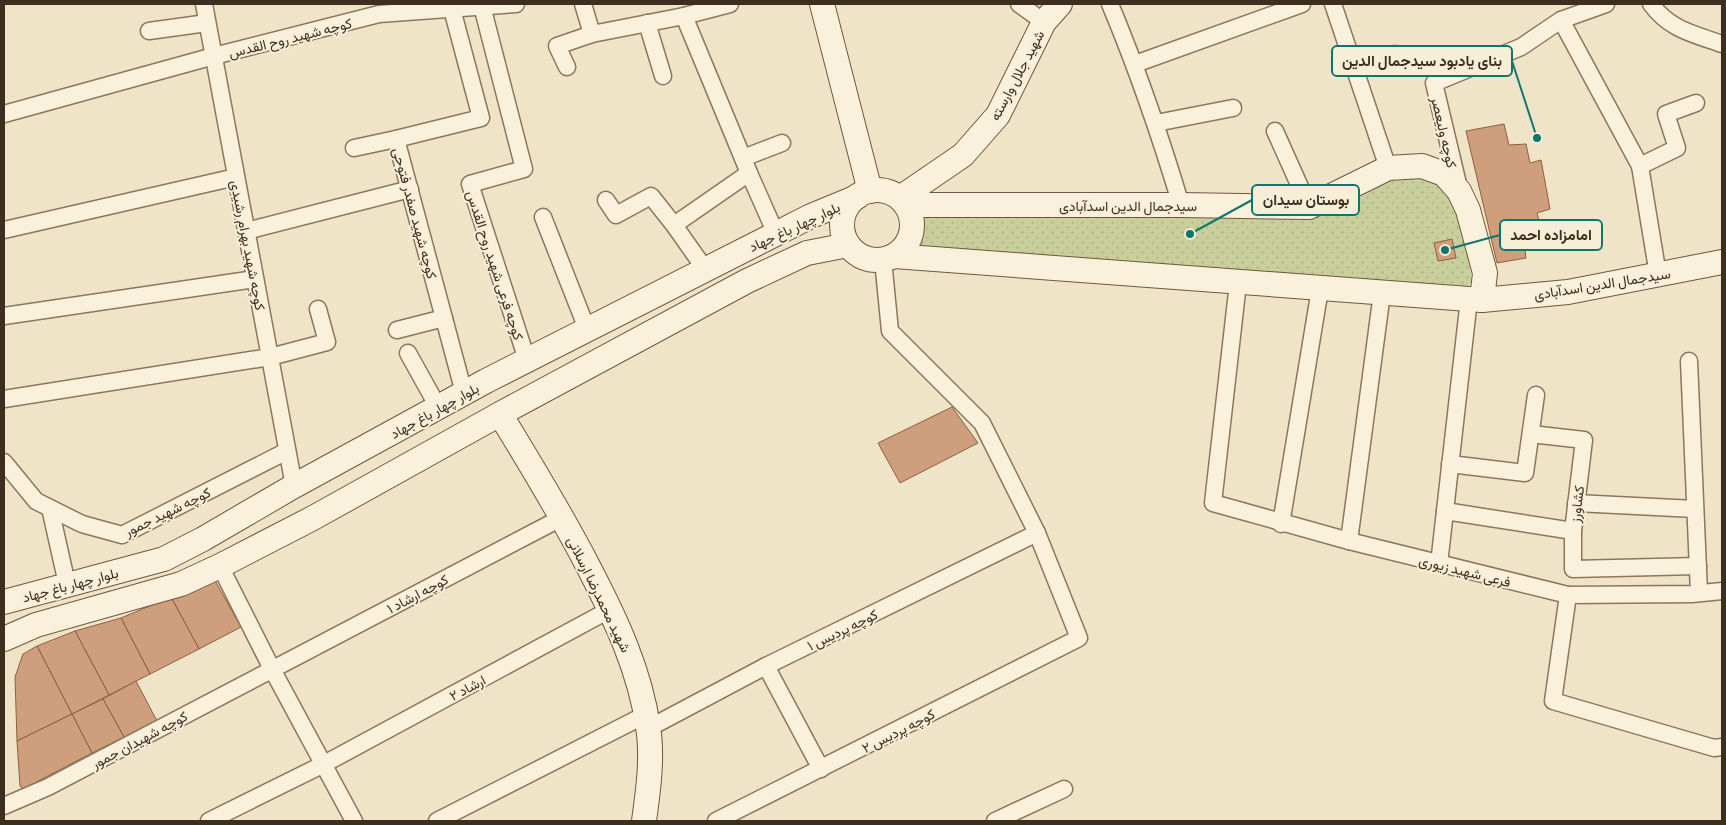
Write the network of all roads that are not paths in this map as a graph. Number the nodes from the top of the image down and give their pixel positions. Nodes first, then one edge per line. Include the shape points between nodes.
1 (204, 4) edge
2 (516, 4) edge
3 (583, 4) edge
4 (730, 4) edge
5 (822, 4) edge
6 (1019, 4) edge
7 (1060, 4) edge
8 (1110, 4) edge
9 (1302, 4) edge
10 (1333, 4) edge
11 (1606, 4) edge
12 (1651, 4) edge
13 (482, 6) junction
14 (379, 9) edge
15 (452, 9) junction
16 (684, 16) junction
17 (1562, 20) junction
18 (1044, 22) junction
19 (208, 23) junction
20 (647, 23) junction
21 (149, 31) dead end
22 (592, 34) junction
23 (1722, 44) edge
24 (1395, 54) dead end
25 (214, 56) junction
26 (1135, 64) junction
27 (567, 67) dead end
28 (1355, 68) junction
29 (663, 76) dead end
30 (1696, 102) dead end
31 (1233, 108) dead end
32 (4, 114) edge
33 (1156, 123) junction
34 (1275, 131) dead end
35 (396, 139) junction
36 (782, 143) dead end
37 (354, 148) dead end
38 (743, 158) junction
39 (1640, 166) junction
40 (1388, 168) junction
41 (749, 173) junction
42 (236, 177) junction
43 (410, 188) junction
44 (1459, 191) junction
45 (863, 194) junction
46 (606, 200) dead end
47 (903, 202) junction
48 (1181, 205) junction
49 (1309, 208) junction
50 (543, 217) dead end
51 (674, 225) junction
52 (4, 230) edge
53 (246, 231) junction
54 (776, 234) junction
55 (848, 245) junction
56 (888, 258) junction
57 (1722, 262) edge
58 (705, 269) junction
59 (1658, 274) junction
60 (255, 279) junction
61 (1238, 283) junction
62 (1320, 289) junction
63 (1382, 293) junction
64 (1476, 300) junction
65 (318, 309) dead end
66 (4, 316) edge
67 (444, 318) junction
68 (587, 328) junction
69 (397, 330) dead end
70 (408, 353) dead end
71 (270, 357) junction
72 (526, 360) junction
73 (1689, 361) dead end
74 (464, 393) junction
75 (1536, 395) dead end
76 (4, 399) edge
77 (438, 407) junction
78 (500, 414) junction
79 (1531, 434) junction
80 (287, 451) junction
81 (4, 462) edge
82 (1450, 464) junction
83 (294, 486) junction
84 (1576, 503) junction
85 (50, 508) junction
86 (1695, 509) junction
87 (1446, 511) junction
88 (563, 517) junction
89 (1281, 523) junction
90 (1573, 531) junction
91 (1037, 533) junction
92 (1349, 541) junction
93 (1440, 564) junction
94 (220, 566) junction
95 (1698, 566) junction
96 (68, 584) junction
97 (1722, 591) edge
98 (1699, 593) junction
99 (1568, 595) junction
100 (4, 602) edge
101 (611, 610) junction
102 (4, 639) edge
103 (766, 666) junction
104 (272, 669) junction
105 (647, 721) junction
106 (1722, 747) edge
107 (324, 764) junction
108 (821, 769) junction
109 (1064, 789) dead end
110 (4, 806) edge
111 (209, 821) edge
112 (354, 821) edge
113 (437, 821) edge
114 (644, 821) edge
115 (716, 821) edge
116 (995, 821) edge

1 - 19 street, کوچه شهید بهرام رشیدی
2 - 13 street, کوچه شهید روح القدس
3 - 22 street
4 - 16 street
5 - 45 street
6 - 18 street
7 - 18 street, شهید جلال وارسته
8 - 26 street
9 - 26 street
10 - 28 street
11 - 17 street, کوچه ولیعصر
12 - 23 street via 1670,24
13 - 15 street, کوچه شهید روح القدس
13 - 72 street, کوچه فرعی شهید روح القدس via 524,169 470,184
14 - 15 street, کوچه شهید روح القدس
14 - 25 street, کوچه شهید روح القدس
15 - 35 street, کوچه شهید صفدر فتوحی via 481,118
16 - 20 street
16 - 38 street
17 - 39 street
17 - 44 street, کوچه ولیعصر via 1521,47 1434,83
18 - 47 street, شهید جلال وارسته via 998,115 963,155
19 - 21 street
19 - 25 street, کوچه شهید بهرام رشیدی
20 - 22 street
20 - 29 street
22 - 27 street via 557,46
24 - 28 street
25 - 32 street, کوچه شهید روح القدس
25 - 42 street, کوچه شهید بهرام رشیدی
26 - 33 street
28 - 40 street
30 - 39 street via 1666,114 1677,148
31 - 33 street
33 - 48 street
34 - 49 street
35 - 37 street
35 - 43 street, کوچه شهید صفدر فتوحی
36 - 38 street
38 - 41 street
39 - 59 street
40 - 44 street, سیدجمال الدین اسدآبادی via 1422,166 1444,174
40 - 49 street, سیدجمال الدین اسدآبادی
41 - 51 street
41 - 54 street
42 - 52 street
42 - 53 street, کوچه شهید بهرام رشیدی
43 - 53 street
43 - 67 street, کوچه شهید صفدر فتوحی
44 - 64 street, سیدجمال الدین اسدآبادی via 1468,210 1485,273
45 - 47 street via 883,190
45 - 54 street, بلوار چهار باغ جهاد
45 - 55 street via 849,204 844,213 843,235
46 - 51 street via 616,215 651,196
47 - 48 street, سیدجمال الدین اسدآبادی
47 - 56 street via 911,215 910,238 903,248
48 - 49 street, سیدجمال الدین اسدآبادی
50 - 68 street
51 - 58 street
53 - 60 street, کوچه شهید بهرام رشیدی
54 - 58 street, بلوار چهار باغ جهاد
55 - 56 street via 863,257 873,260
55 - 78 street via 807,253 747,281
56 - 61 street, سیدجمال الدین اسدآبادی
56 - 91 street via 890,331 982,423
57 - 59 street, سیدجمال الدین اسدآبادی
58 - 68 street, بلوار چهار باغ جهاد
59 - 64 street, سیدجمال الدین اسدآبادی via 1568,292
60 - 66 street
60 - 71 street, کوچه شهید بهرام رشیدی
61 - 62 street, سیدجمال الدین اسدآبادی
61 - 89 street, فرعی شهید زیوری via 1213,503
62 - 63 street, سیدجمال الدین اسدآبادی
62 - 89 street
63 - 64 street, سیدجمال الدین اسدآبادی
63 - 92 street
64 - 82 street
65 - 71 street via 327,342
67 - 69 street
67 - 74 street, کوچه شهید صفدر فتوحی
68 - 72 street, بلوار چهار باغ جهاد
70 - 77 street
71 - 76 street
71 - 80 street, کوچه شهید بهرام رشیدی
72 - 74 street, بلوار چهار باغ جهاد
73 - 86 street
74 - 77 street, بلوار چهار باغ جهاد
75 - 79 street
77 - 83 street, بلوار چهار باغ جهاد
78 - 88 street, شهید محمدرضا ارسلانی
78 - 94 street
79 - 82 street via 1525,473
79 - 84 street, کشاورز via 1584,440
80 - 83 street, کوچه شهید بهرام رشیدی
80 - 85 street, کوچه شهید جمور via 122,535 82,524
81 - 85 street, کوچه شهید جمور via 36,501
82 - 87 street
83 - 96 street, بلوار چهار باغ جهاد via 164,559
84 - 86 street
84 - 90 street, کشاورز
85 - 96 street
86 - 95 street
87 - 90 street, کشاورز
87 - 93 street
88 - 101 street, شهید محمدرضا ارسلانی
88 - 104 street, کوچه ارشاد ۱
89 - 92 street, فرعی شهید زیوری
90 - 95 street via 1573,569
91 - 103 street, کوچه پردیس ۱
91 - 108 street, کوچه پردیس ۲ via 1079,638
92 - 93 street, فرعی شهید زیوری
93 - 99 street, فرعی شهید زیوری
94 - 102 street via 181,584 36,625
94 - 104 street
95 - 98 street
96 - 100 street, بلوار چهار باغ جهاد
97 - 98 street, فرعی شهید زیوری
98 - 99 street, فرعی شهید زیوری
99 - 106 street via 1553,702 1714,748
101 - 105 street, شهید محمدرضا ارسلانی via 632,662
101 - 107 street, ارشاد ۲
103 - 105 street, کوچه پردیس ۱
103 - 108 street
104 - 107 street
104 - 110 street, کوچه شهیدان جمور via 48,787
105 - 113 street, کوچه پردیس ۱
105 - 114 street, شهید محمدرضا ارسلانی via 649,780
107 - 111 street, ارشاد ۲
107 - 112 street
108 - 115 street, کوچه پردیس ۲
109 - 116 street

